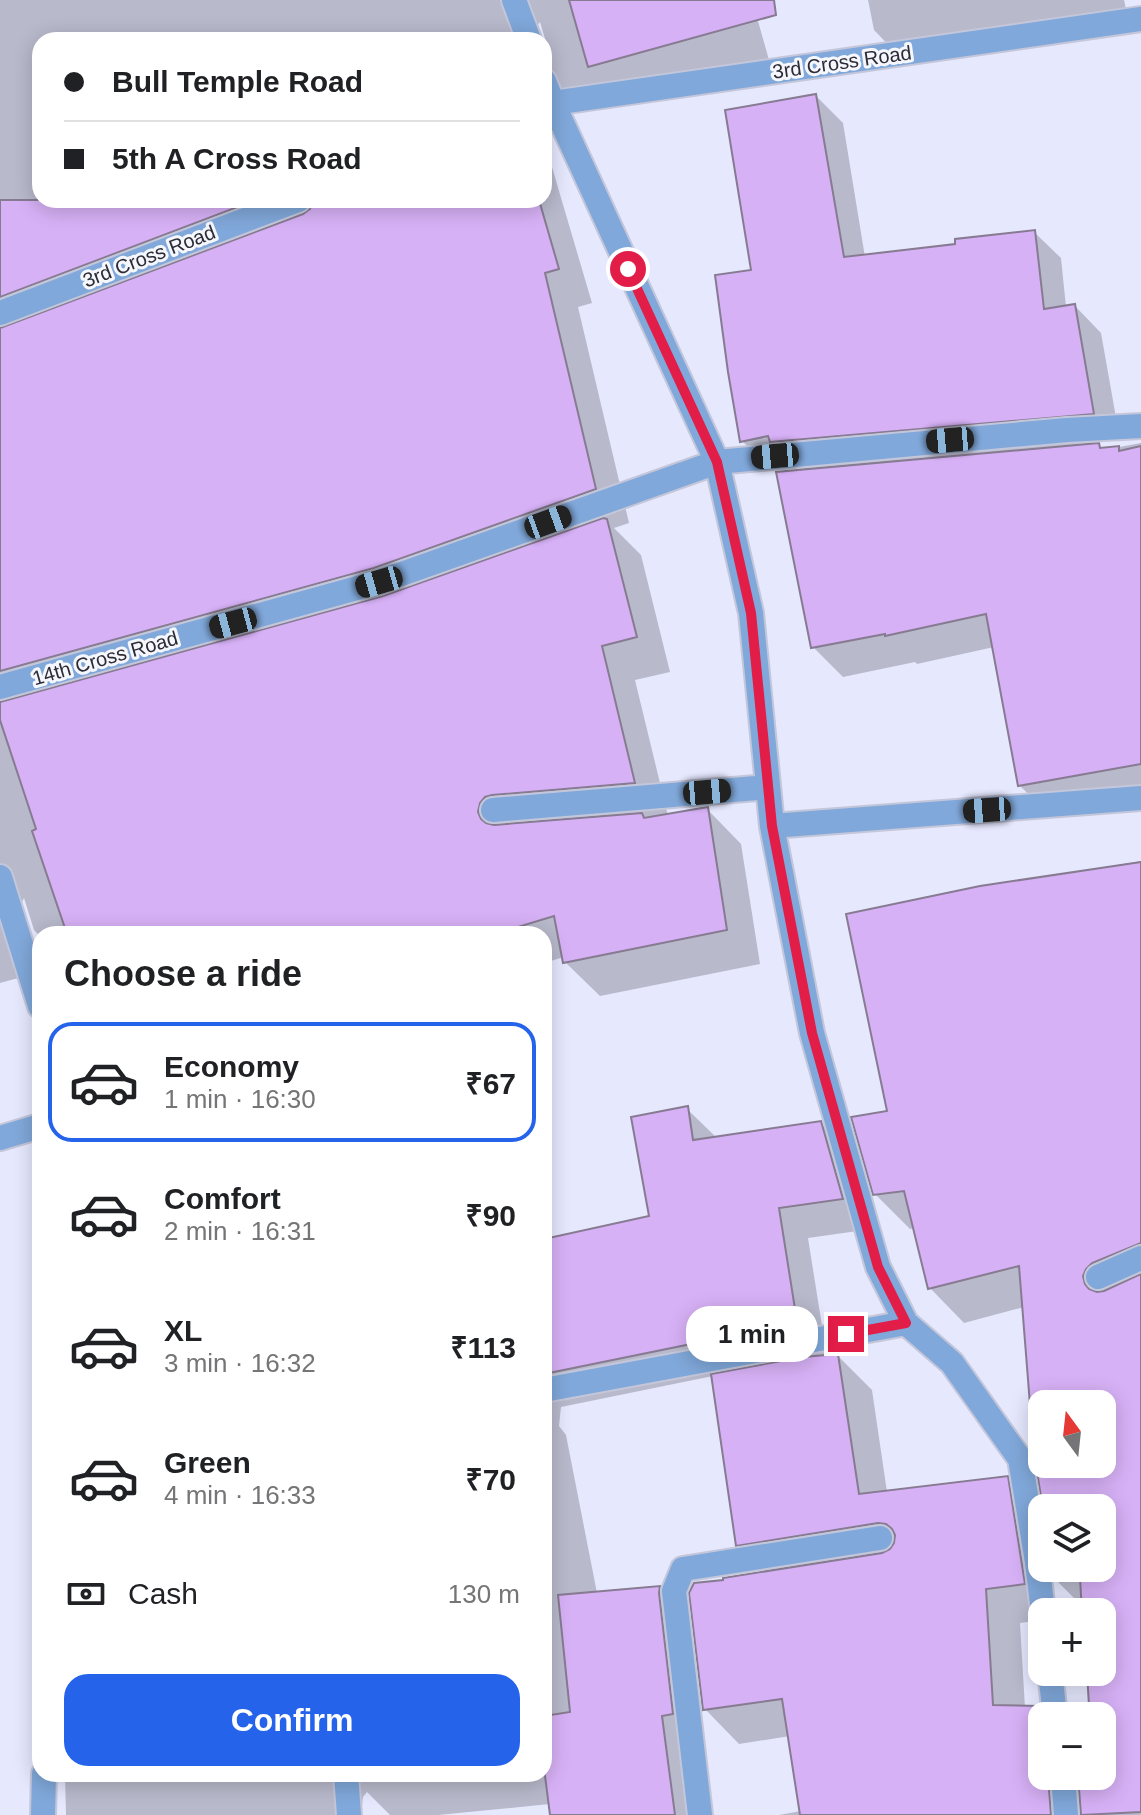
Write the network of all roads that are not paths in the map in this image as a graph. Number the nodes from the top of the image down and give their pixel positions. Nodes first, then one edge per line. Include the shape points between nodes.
1 (514, 0) edge
2 (1141, 19) edge
3 (526, 32) edge
4 (552, 96) edge
5 (552, 108) edge
6 (277, 208) edge
7 (0, 313) edge
8 (1141, 426) edge
9 (717, 462) junction
10 (0, 687) edge
11 (768, 787) junction
12 (1141, 798) edge
13 (493, 810) dead end
14 (772, 826) junction
15 (0, 877) edge
16 (32, 980) edge
17 (32, 1128) edge
18 (0, 1138) edge
19 (1141, 1258) edge
20 (1098, 1277) dead end
21 (906, 1323) junction
22 (552, 1389) edge
23 (880, 1538) dead end
24 (1041, 1598) edge
25 (44, 1782) edge
26 (347, 1782) edge
27 (1064, 1790) edge
28 (43, 1815) edge
29 (349, 1815) edge
30 (700, 1815) edge
31 (1066, 1815) edge

1 - 3 street
2 - 4 street, 3rd Cross Road
5 - 9 street
6 - 7 street, 3rd Cross Road
8 - 9 street, 14th Cross Road
9 - 10 street, 14th Cross Road via 379,582
9 - 11 street via 751,613
11 - 13 street
11 - 14 street
12 - 14 street
14 - 21 street via 812,1033 878,1267
15 - 16 street
17 - 18 street
19 - 20 street
21 - 22 street
21 - 24 street via 952,1363 1020,1459
23 - 30 street via 683,1569 674,1591
25 - 28 street
26 - 29 street
27 - 31 street

